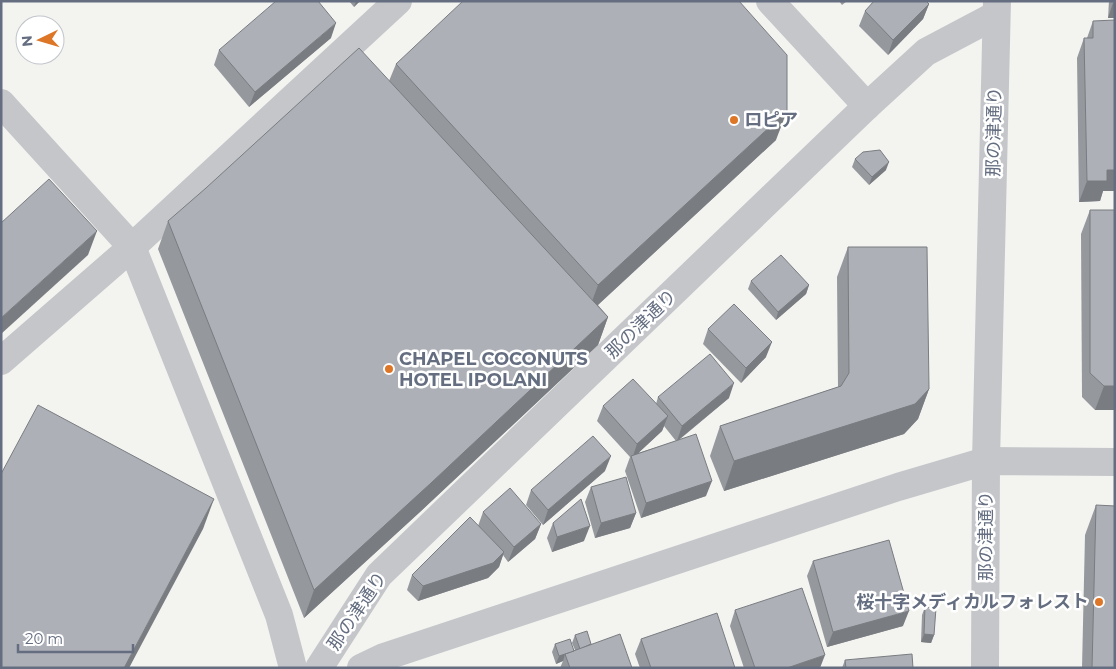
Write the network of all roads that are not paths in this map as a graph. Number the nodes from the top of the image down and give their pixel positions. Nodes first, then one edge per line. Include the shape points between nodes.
1 (398, 1) edge
2 (770, 1) edge
3 (997, 8) edge
4 (1, 103) edge
5 (867, 106) junction
6 (132, 247) junction
7 (1, 361) edge
8 (986, 461) junction
9 (1115, 462) edge
10 (293, 668) edge
11 (319, 668) edge
12 (361, 668) edge
13 (985, 668) edge

1 - 6 street
2 - 5 street
3 - 5 street, 那の津通り via 926,52
3 - 8 street, 那の津通り
4 - 6 street
5 - 11 street, 那の津通り via 379,576
6 - 7 street
6 - 10 street via 279,615
8 - 9 street
8 - 12 street via 898,487 402,651
8 - 13 street, 那の津通り

